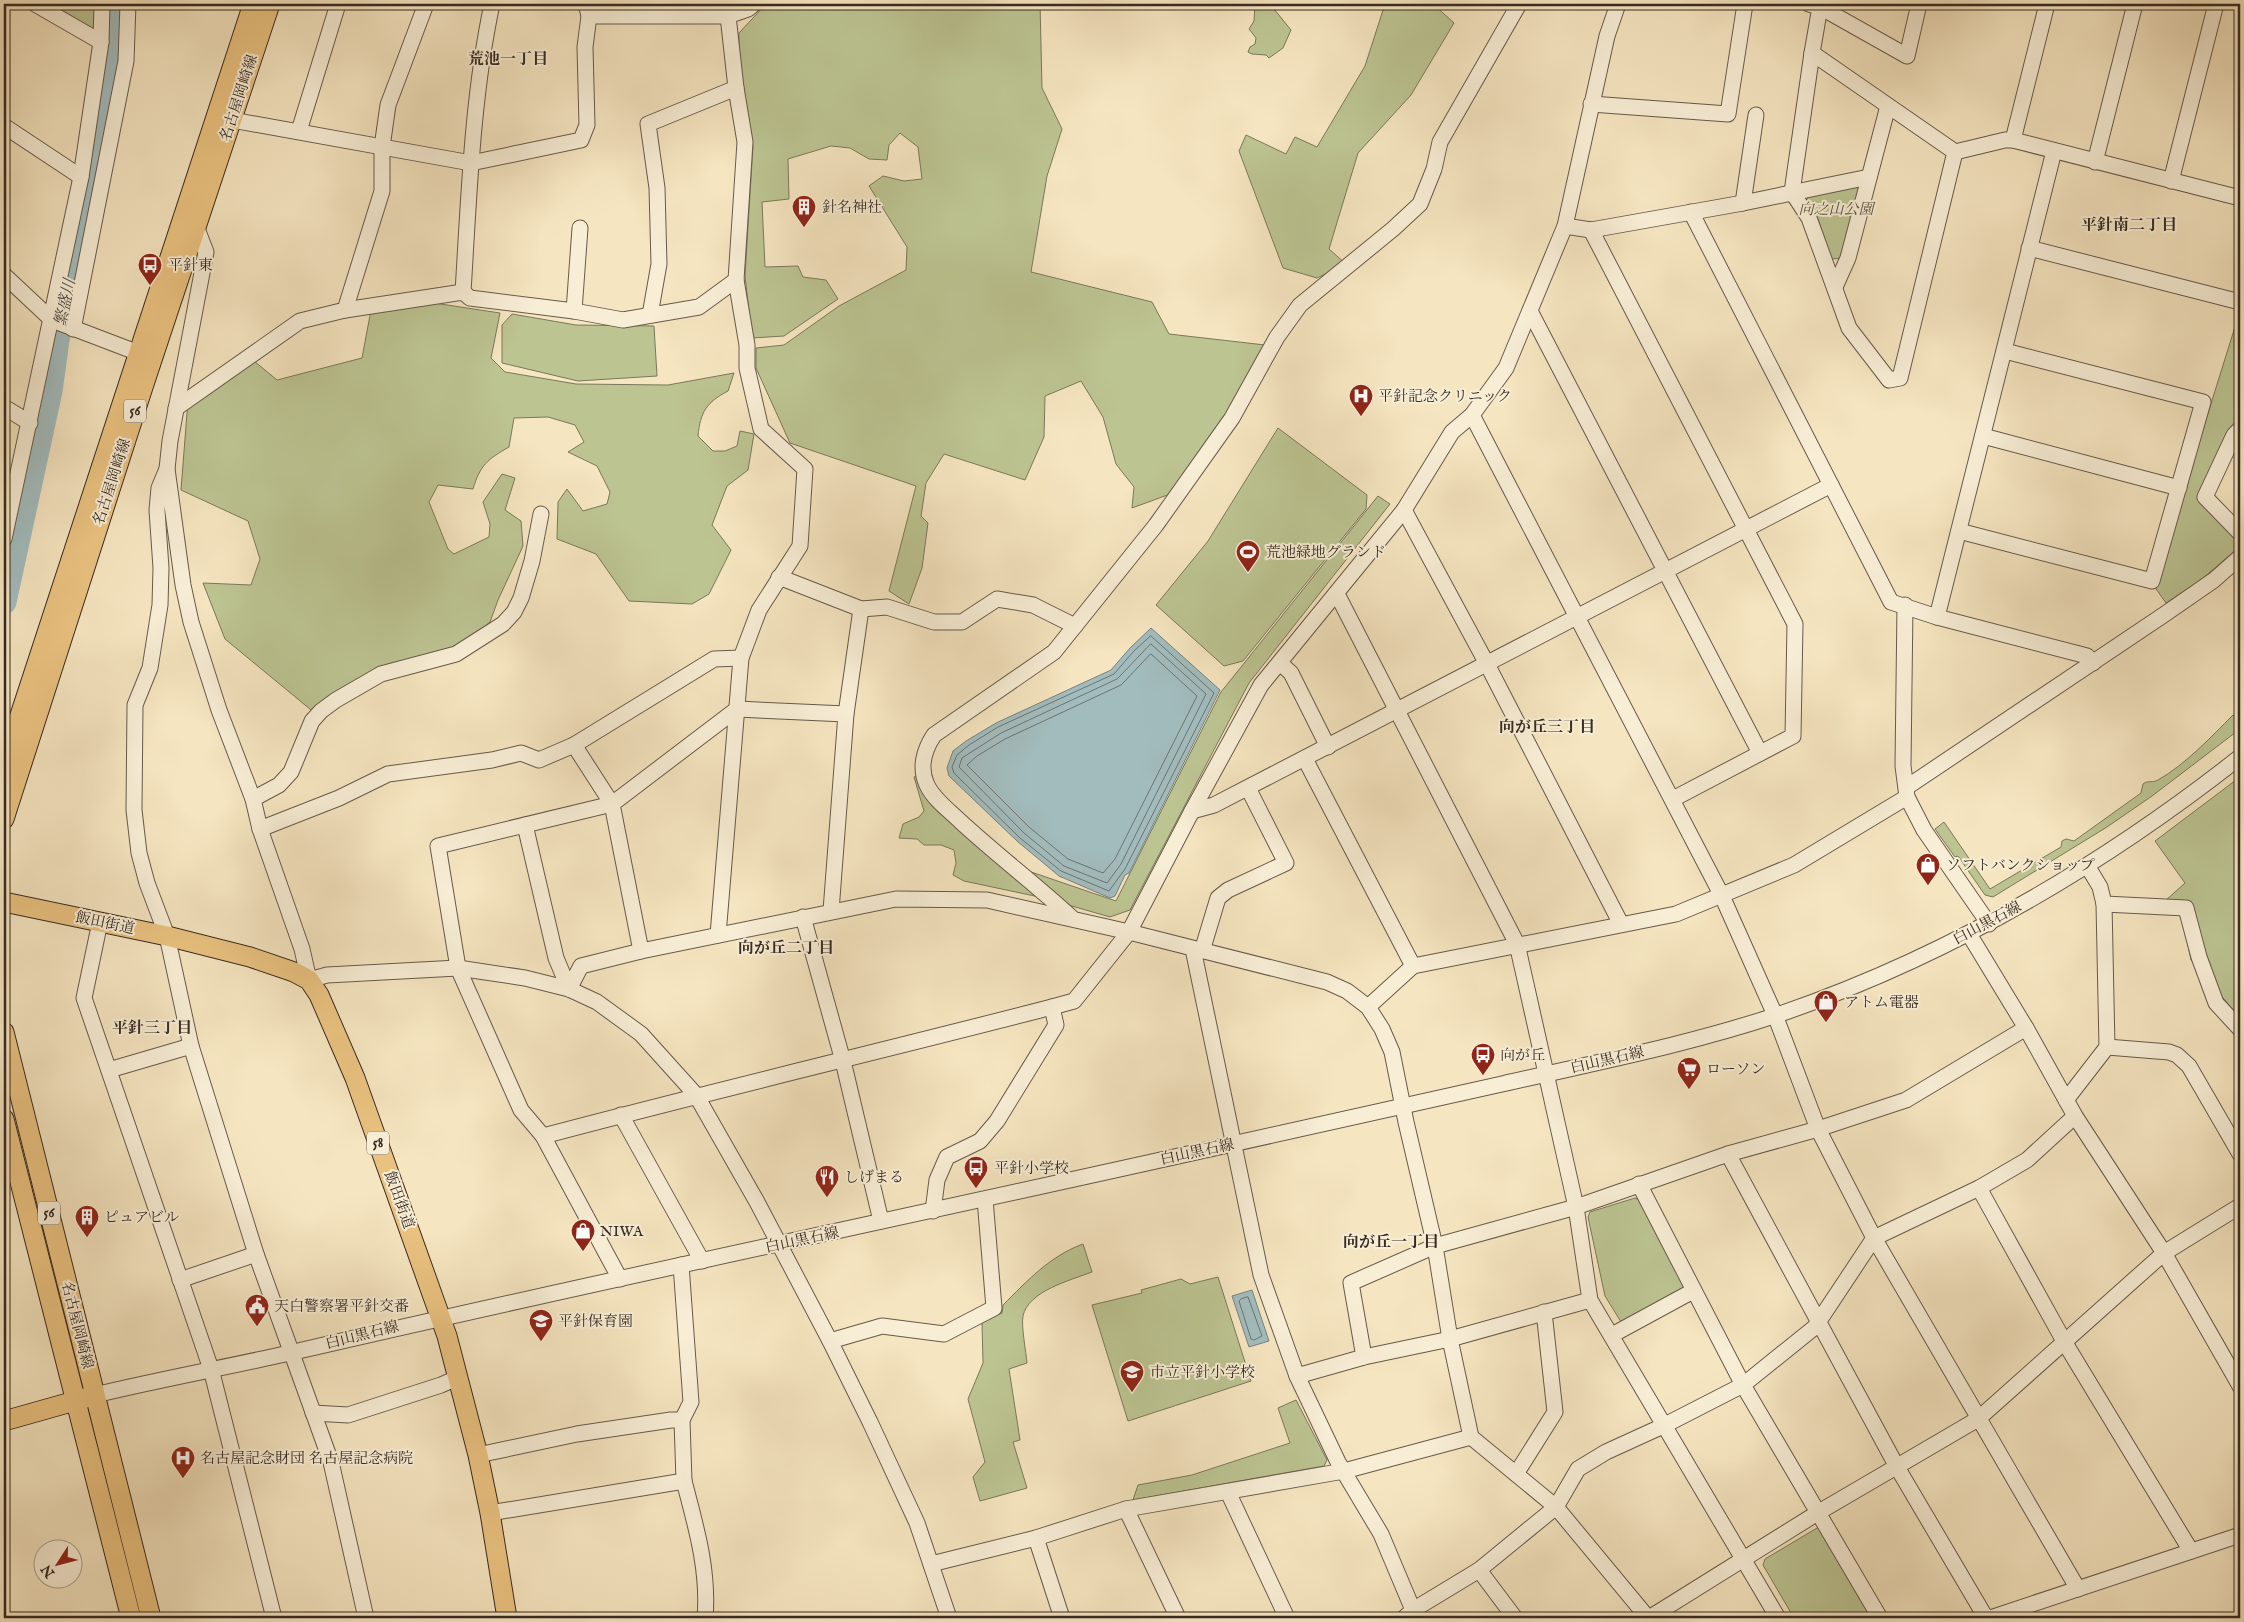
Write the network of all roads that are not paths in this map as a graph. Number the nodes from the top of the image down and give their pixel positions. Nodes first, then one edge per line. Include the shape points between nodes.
1 (35, 4) edge
2 (102, 4) edge
3 (128, 4) edge
4 (253, 4) edge
5 (270, 4) edge
6 (338, 4) edge
7 (426, 4) edge
8 (492, 4) edge
9 (754, 4) edge
10 (1519, 4) edge
11 (1618, 4) edge
12 (1745, 4) edge
13 (1919, 4) edge
14 (2047, 4) edge
15 (2135, 4) edge
16 (2216, 4) edge
17 (1814, 5) edge
18 (587, 10) edge
19 (729, 10) edge
20 (101, 42) junction
21 (1812, 53) junction
22 (736, 88) junction
23 (1592, 104) junction
24 (1888, 106) junction
25 (1756, 115) dead end
26 (232, 120) junction
27 (4, 126) edge
28 (299, 130) junction
29 (2013, 140) junction
30 (382, 147) junction
31 (2054, 151) junction
32 (1955, 152) junction
33 (2095, 162) junction
34 (471, 163) junction
35 (81, 177) junction
36 (1868, 177) junction
37 (2171, 181) junction
38 (1792, 192) junction
39 (2240, 198) edge
40 (1743, 203) junction
41 (1690, 212) junction
42 (196, 226) junction
43 (1565, 226) junction
44 (580, 228) dead end
45 (1591, 230) junction
46 (2029, 248) junction
47 (4, 275) edge
48 (736, 280) junction
49 (1835, 287) junction
50 (463, 292) junction
51 (2240, 302) edge
52 (345, 310) junction
53 (574, 311) junction
54 (1530, 311) junction
55 (650, 315) junction
56 (51, 319) junction
57 (73, 329) junction
58 (2005, 350) junction
59 (145, 356) junction
60 (4, 408) edge
61 (176, 408) junction
62 (1472, 415) junction
63 (30, 423) junction
64 (2240, 429) edge
65 (1983, 436) junction
66 (167, 469) junction
67 (1831, 485) junction
68 (2179, 488) junction
69 (1404, 510) junction
70 (6, 513) edge
71 (541, 514) dead end
72 (1746, 531) junction
73 (1959, 531) junction
74 (2240, 534) edge
75 (4, 538) edge
76 (2240, 557) edge
77 (1667, 571) junction
78 (779, 577) junction
79 (1337, 594) junction
80 (1905, 605) junction
81 (861, 609) junction
82 (1937, 617) junction
83 (1578, 618) junction
84 (1075, 626) junction
85 (741, 658) junction
86 (1280, 663) junction
87 (2093, 663) junction
88 (1487, 664) junction
89 (737, 709) junction
90 (1397, 712) junction
91 (846, 714) junction
92 (574, 745) junction
93 (1328, 747) junction
94 (1760, 753) junction
95 (2240, 757) edge
96 (1305, 759) junction
97 (4, 764) edge
98 (1248, 788) junction
99 (1907, 792) junction
100 (1673, 798) junction
101 (253, 799) junction
102 (612, 804) junction
103 (1192, 811) junction
104 (4, 819) edge
105 (525, 825) junction
106 (260, 830) junction
107 (2088, 867) junction
108 (1722, 896) junction
109 (4, 902) edge
110 (2104, 904) junction
111 (831, 911) junction
112 (802, 917) junction
113 (1072, 919) junction
114 (100, 922) junction
115 (1621, 924) junction
116 (1989, 924) junction
117 (1129, 932) junction
118 (1969, 934) junction
119 (718, 935) junction
120 (167, 936) junction
121 (1517, 944) junction
122 (641, 950) junction
123 (1198, 950) junction
124 (1413, 966) junction
125 (458, 968) junction
126 (309, 980) junction
127 (569, 989) junction
128 (1052, 1007) junction
129 (1368, 1008) junction
130 (1775, 1015) junction
131 (2026, 1028) junction
132 (2240, 1029) edge
133 (4, 1032) edge
134 (191, 1046) junction
135 (2107, 1047) junction
136 (842, 1061) junction
137 (109, 1070) junction
138 (1547, 1074) junction
139 (696, 1095) junction
140 (2066, 1100) junction
141 (1403, 1106) junction
142 (621, 1115) junction
143 (2075, 1116) junction
144 (5, 1128) edge
145 (1818, 1129) junction
146 (543, 1136) junction
147 (1235, 1144) junction
148 (1728, 1154) junction
149 (2240, 1154) edge
150 (1639, 1184) junction
151 (1979, 1188) junction
152 (985, 1199) junction
153 (2240, 1206) edge
154 (1576, 1207) junction
155 (934, 1211) junction
156 (881, 1221) junction
157 (1874, 1238) junction
158 (779, 1245) junction
159 (1434, 1246) junction
160 (2164, 1253) junction
161 (256, 1254) junction
162 (702, 1261) junction
163 (681, 1265) junction
164 (620, 1279) junction
165 (180, 1280) junction
166 (1694, 1291) junction
167 (1590, 1300) junction
168 (1544, 1312) junction
169 (442, 1318) junction
170 (1818, 1322) junction
171 (1612, 1335) junction
172 (1450, 1339) junction
173 (830, 1340) junction
174 (2065, 1343) junction
175 (291, 1353) junction
176 (1364, 1357) junction
177 (211, 1369) junction
178 (1297, 1376) junction
179 (459, 1377) junction
180 (1743, 1384) junction
181 (2240, 1386) edge
182 (95, 1395) junction
183 (76, 1400) junction
184 (313, 1413) junction
185 (1978, 1419) junction
186 (682, 1420) junction
187 (4, 1422) edge
188 (1663, 1426) junction
189 (1471, 1437) junction
190 (478, 1455) junction
191 (1897, 1467) junction
192 (1344, 1471) junction
193 (1516, 1474) junction
194 (684, 1481) junction
195 (1228, 1492) junction
196 (1556, 1507) junction
197 (1126, 1509) junction
198 (1819, 1512) junction
199 (490, 1513) junction
200 (2240, 1535) edge
201 (1036, 1538) junction
202 (2192, 1551) junction
203 (1742, 1561) junction
204 (931, 1564) junction
205 (1479, 1570) junction
206 (2078, 1589) junction
207 (1409, 1614) edge
208 (131, 1618) edge
209 (151, 1618) edge
210 (274, 1618) edge
211 (366, 1618) edge
212 (507, 1618) edge
213 (705, 1618) edge
214 (949, 1618) edge
215 (1062, 1618) edge
216 (1178, 1618) edge
217 (1286, 1618) edge
218 (1516, 1618) edge
219 (1648, 1618) edge
220 (1778, 1618) edge
221 (1880, 1618) edge
222 (1986, 1618) edge
223 (1990, 1618) edge

1 - 20 street
2 - 20 street
3 - 57 street via 126,61
4 - 59 main road, 名古屋岡崎線 / 56
5 - 26 main road, 名古屋岡崎線 / 56
6 - 28 street
7 - 30 street via 388,105
8 - 34 street via 485,37
9 - 19 street via 748,9
10 - 84 street via 1440,142 1434,169 1420,204 1300,305 1277,338 1232,418 1156,525
11 - 23 street
12 - 23 street via 1728,114
13 - 17 street via 1907,56
14 - 29 street
15 - 33 street
16 - 37 street
17 - 21 street
18 - 19 street
18 - 34 street via 584,47 587,125 581,140
19 - 22 street
20 - 35 street
21 - 24 street
21 - 38 street
22 - 48 street via 745,142
22 - 55 street via 648,124 657,188 659,264
23 - 43 street
24 - 32 street
24 - 36 street
25 - 40 street
26 - 28 street
26 - 42 main road, 名古屋岡崎線 / 56
27 - 35 street
28 - 30 street
29 - 31 street
29 - 32 street
30 - 34 street
30 - 52 street via 382,192
31 - 33 street
31 - 46 street
32 - 49 street via 1900,378 1889,380 1849,328
33 - 37 street
34 - 50 street
35 - 56 street
36 - 38 street
36 - 49 street via 1848,258
37 - 39 street
38 - 40 street
38 - 49 street via 1809,218
40 - 41 street
41 - 45 street
41 - 67 street
42 - 59 main road, 名古屋岡崎線 / 56
42 - 61 street via 206,252
43 - 45 street
43 - 54 street
44 - 53 street
45 - 72 street
46 - 51 street
46 - 58 street
47 - 56 street
48 - 55 street via 699,307
48 - 78 street via 747,345 747,368 761,430 805,468 800,546
50 - 52 street
50 - 53 street via 470,298
52 - 61 street via 300,321
53 - 55 street via 622,320
54 - 62 street via 1506,368
54 - 77 street
56 - 57 street
56 - 63 street
57 - 59 street
58 - 65 street
58 - 68 street via 2203,402
59 - 97 main road, 名古屋岡崎線 / 56
59 - 104 main road, 名古屋岡崎線 / 56
60 - 63 street
61 - 66 street
62 - 69 street via 1452,432
62 - 83 street
63 - 70 street
64 - 74 street via 2234,434 2206,497
65 - 68 street
65 - 73 street
66 - 101 street via 191,622 209,681
66 - 120 street via 159,488 157,510 160,605 150,668 135,705 134,800 139,853
67 - 72 street
67 - 80 street via 1891,602
68 - 73 street via 2152,581
69 - 79 street
69 - 88 street
70 - 75 street
71 - 101 street via 521,598 503,624 456,654 381,674 336,700 312,721 291,772 279,785
72 - 77 street
72 - 94 street via 1795,624 1793,736
73 - 82 street
76 - 87 street via 2198,591
77 - 83 street
77 - 94 street
78 - 81 street
78 - 85 street via 759,610
79 - 86 street
79 - 90 street
80 - 82 street
80 - 99 street via 1903,766
81 - 84 street via 887,607 934,622 962,622 997,599 1033,605
81 - 91 street
82 - 87 street via 2087,656
83 - 88 street
83 - 100 street
84 - 113 street via 1054,652 934,735 924,750 923,768 927,786 940,802 999,858 1039,887
85 - 89 street
85 - 92 street via 714,659
86 - 93 street via 1291,673
86 - 103 street via 1262,685
87 - 99 street
88 - 90 street
88 - 115 street
89 - 91 street
89 - 102 street
89 - 119 street
90 - 93 street
90 - 121 street
91 - 111 street
92 - 102 street
92 - 106 street via 539,760 521,753 388,774
93 - 96 street
94 - 100 street
95 - 107 street, 白山黒石線 via 2153,824
96 - 98 street
96 - 124 street
98 - 103 street via 1214,805
98 - 123 street via 1286,863 1228,890 1218,898
99 - 108 street via 1794,865
99 - 116 street via 1924,830
100 - 108 street
101 - 106 street
102 - 105 street
102 - 122 street
103 - 117 street
105 - 125 street via 438,846
105 - 127 street via 556,958
106 - 126 street via 302,949
107 - 110 street via 2100,887
107 - 116 street, 白山黒石線
108 - 115 street via 1676,914
108 - 130 street
109 - 114 main road, 飯田街道
110 - 132 street via 2186,908 2216,1003
110 - 135 street
111 - 112 street
111 - 113 street via 896,899 987,900
112 - 119 street
112 - 136 street
113 - 117 street
114 - 120 main road, 飯田街道
114 - 137 street via 84,998
115 - 121 street
116 - 118 street, 白山黒石線
117 - 123 street
117 - 128 street via 1074,1001
118 - 130 street, 白山黒石線
118 - 131 street
119 - 122 street
120 - 126 main road, 飯田街道 via 250,957
120 - 134 street
121 - 124 street
121 - 138 street
122 - 127 street via 581,966
123 - 129 street via 1327,982 1347,991
123 - 147 street
124 - 129 street
125 - 126 street via 328,975
125 - 127 street via 526,978
125 - 146 street via 521,1110
126 - 169 main road, 飯田街道 / 58 via 319,995 354,1078
127 - 139 street via 597,1002 641,1034
128 - 136 street
128 - 155 street via 1056,1025 997,1121 980,1141 947,1157 937,1180
129 - 141 street via 1382,1028 1392,1052
130 - 138 street, 白山黒石線
130 - 145 street
131 - 140 street
131 - 145 street via 1906,1100
133 - 182 main road, 名古屋岡崎線 / 56
134 - 137 street
134 - 161 street
135 - 140 street
135 - 149 street via 2177,1055 2189,1066
136 - 139 street
136 - 156 street
137 - 165 street
138 - 141 street, 白山黒石線
138 - 154 street
139 - 142 street
139 - 158 street
140 - 143 street
141 - 147 street, 白山黒石線
141 - 159 street
142 - 146 street
142 - 162 street
143 - 151 street via 2027,1160
143 - 160 street
144 - 183 main road, 名古屋岡崎線 / 56
145 - 148 street
145 - 157 street
146 - 164 street
147 - 152 street, 白山黒石線
147 - 178 street via 1261,1275
148 - 150 street
148 - 170 street
150 - 154 street
150 - 166 street
151 - 157 street
151 - 174 street
152 - 155 street, 白山黒石線
152 - 173 street via 994,1308 944,1334 882,1326
153 - 160 street
154 - 159 street
154 - 167 street
155 - 156 street, 白山黒石線
156 - 158 street, 白山黒石線
157 - 170 street
157 - 185 street
158 - 162 street, 白山黒石線
158 - 173 street
159 - 172 street
159 - 176 street via 1351,1283
160 - 174 street
160 - 181 street
161 - 165 street
161 - 175 street
162 - 163 street, 白山黒石線
163 - 164 street, 白山黒石線
163 - 186 street via 691,1402
164 - 169 street, 白山黒石線
165 - 177 street
166 - 171 street
166 - 180 street
167 - 168 street
167 - 171 street
168 - 172 street
168 - 193 street via 1555,1412
169 - 175 street, 白山黒石線
169 - 179 main road, 飯田街道 / 58
170 - 180 street
170 - 191 street
171 - 188 street
172 - 176 street
172 - 189 street
173 - 204 street via 916,1523
174 - 185 street
174 - 202 street
175 - 177 street, 白山黒石線
175 - 184 street
176 - 178 street
177 - 182 street, 白山黒石線
177 - 210 street
178 - 192 street
179 - 184 street via 441,1386 348,1415
179 - 190 main road, 飯田街道 / 58
180 - 188 street
180 - 198 street
182 - 183 main road
182 - 209 main road, 名古屋岡崎線 / 56
183 - 187 main road
183 - 208 main road, 名古屋岡崎線 / 56
184 - 211 street via 331,1462
185 - 191 street
185 - 206 street
186 - 190 street via 577,1434
186 - 194 street
188 - 196 street via 1606,1452 1578,1469
188 - 203 street
189 - 192 street
189 - 193 street
190 - 199 main road, 飯田街道 / 58
191 - 198 street
191 - 222 street
192 - 195 street
192 - 207 street via 1381,1534
193 - 196 street
194 - 199 street
194 - 213 street via 704,1560
195 - 197 street
195 - 217 street
196 - 205 street
196 - 219 street
197 - 201 street
197 - 216 street
198 - 203 street
198 - 221 street
199 - 212 main road, 飯田街道 / 58
200 - 202 street
201 - 204 street
201 - 215 street
202 - 206 street
203 - 219 street
203 - 220 street
204 - 214 street
205 - 207 street
205 - 218 street
206 - 223 street

